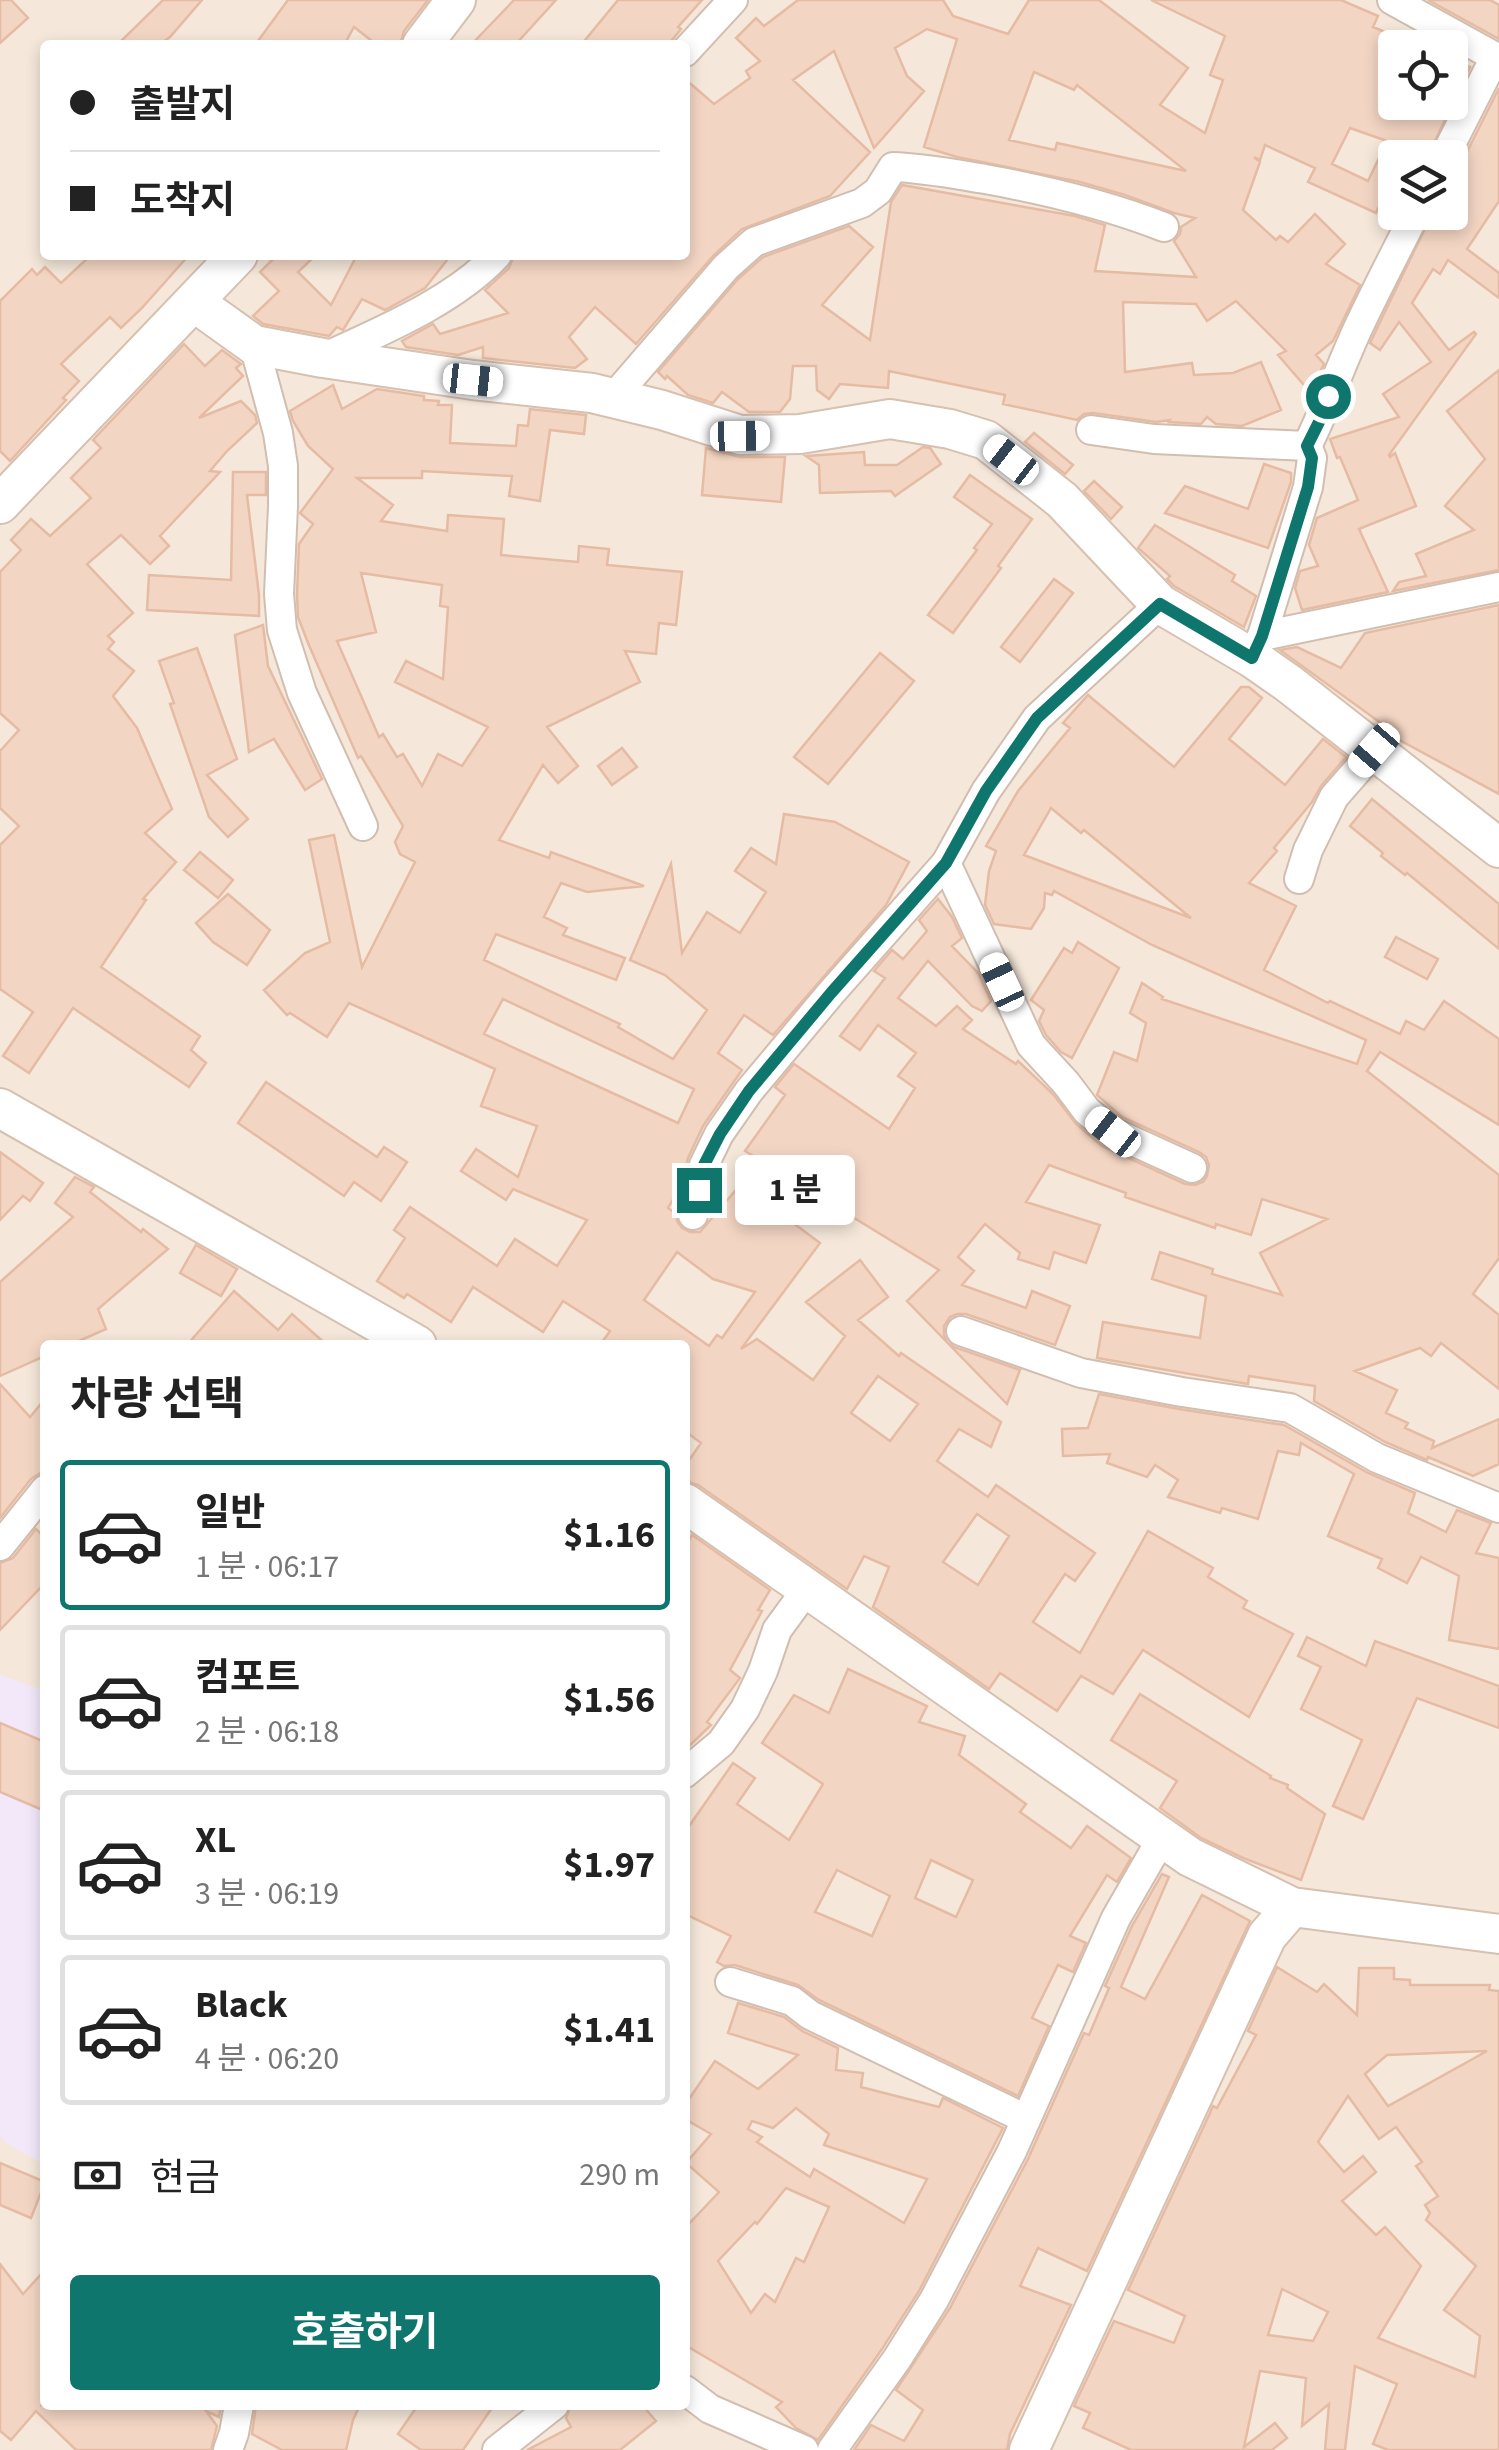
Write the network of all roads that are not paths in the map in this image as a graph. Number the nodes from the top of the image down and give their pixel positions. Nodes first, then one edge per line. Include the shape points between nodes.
1 (456, 0) edge
2 (733, 0) edge
3 (1392, 0) edge
4 (426, 40) edge
5 (690, 47) edge
6 (1497, 58) edge
7 (1454, 140) edge
8 (1164, 226) dead end
9 (1407, 230) edge
10 (233, 260) edge
11 (493, 260) edge
12 (194, 302) junction
13 (254, 345) junction
14 (323, 358) junction
15 (613, 398) junction
16 (1091, 430) dead end
17 (1307, 446) junction
18 (0, 504) edge
19 (1499, 586) edge
20 (1160, 604) junction
21 (1257, 647) junction
22 (1374, 750) junction
23 (363, 826) dead end
24 (1499, 848) edge
25 (946, 863) junction
26 (1300, 879) dead end
27 (0, 1108) edge
28 (1192, 1168) dead end
29 (693, 1215) dead end
30 (961, 1330) dead end
31 (404, 1340) edge
32 (40, 1496) edge
33 (690, 1507) edge
34 (1499, 1508) edge
35 (0, 1546) edge
36 (807, 1589) junction
37 (690, 1770) edge
38 (1162, 1838) junction
39 (1292, 1907) junction
40 (1499, 1934) edge
41 (730, 1982) dead end
42 (1026, 2119) junction
43 (690, 2394) edge
44 (237, 2410) edge
45 (548, 2410) edge
46 (228, 2450) edge
47 (497, 2450) edge
48 (804, 2450) edge
49 (832, 2450) edge
50 (1029, 2450) edge

1 - 4 street
2 - 5 street
3 - 6 street
6 - 7 street
8 - 15 street via 1047,190 893,167 862,203 754,242
9 - 17 street
10 - 12 street
11 - 14 street via 399,323
12 - 13 street
12 - 18 street
13 - 14 street
13 - 23 street via 282,466 282,630 302,692
14 - 15 street
15 - 20 street via 740,436 890,419 986,440 1062,500
16 - 17 street
17 - 21 street via 1308,487
19 - 21 street
20 - 21 street
20 - 25 street via 1037,718
21 - 22 street
22 - 24 street
22 - 26 street via 1334,797
25 - 28 street via 1031,1045 1113,1132
25 - 29 street via 749,1091 704,1165
27 - 31 street
30 - 34 street via 1081,1373 1290,1408 1377,1458
32 - 35 street
33 - 36 street
36 - 37 street via 777,1630 745,1709 721,1743
36 - 38 street
38 - 39 street
38 - 42 street via 1116,1918
39 - 40 street
39 - 50 street via 1267,1936
41 - 42 street via 792,2001
42 - 49 street via 934,2300
43 - 48 street
44 - 46 street
45 - 47 street

